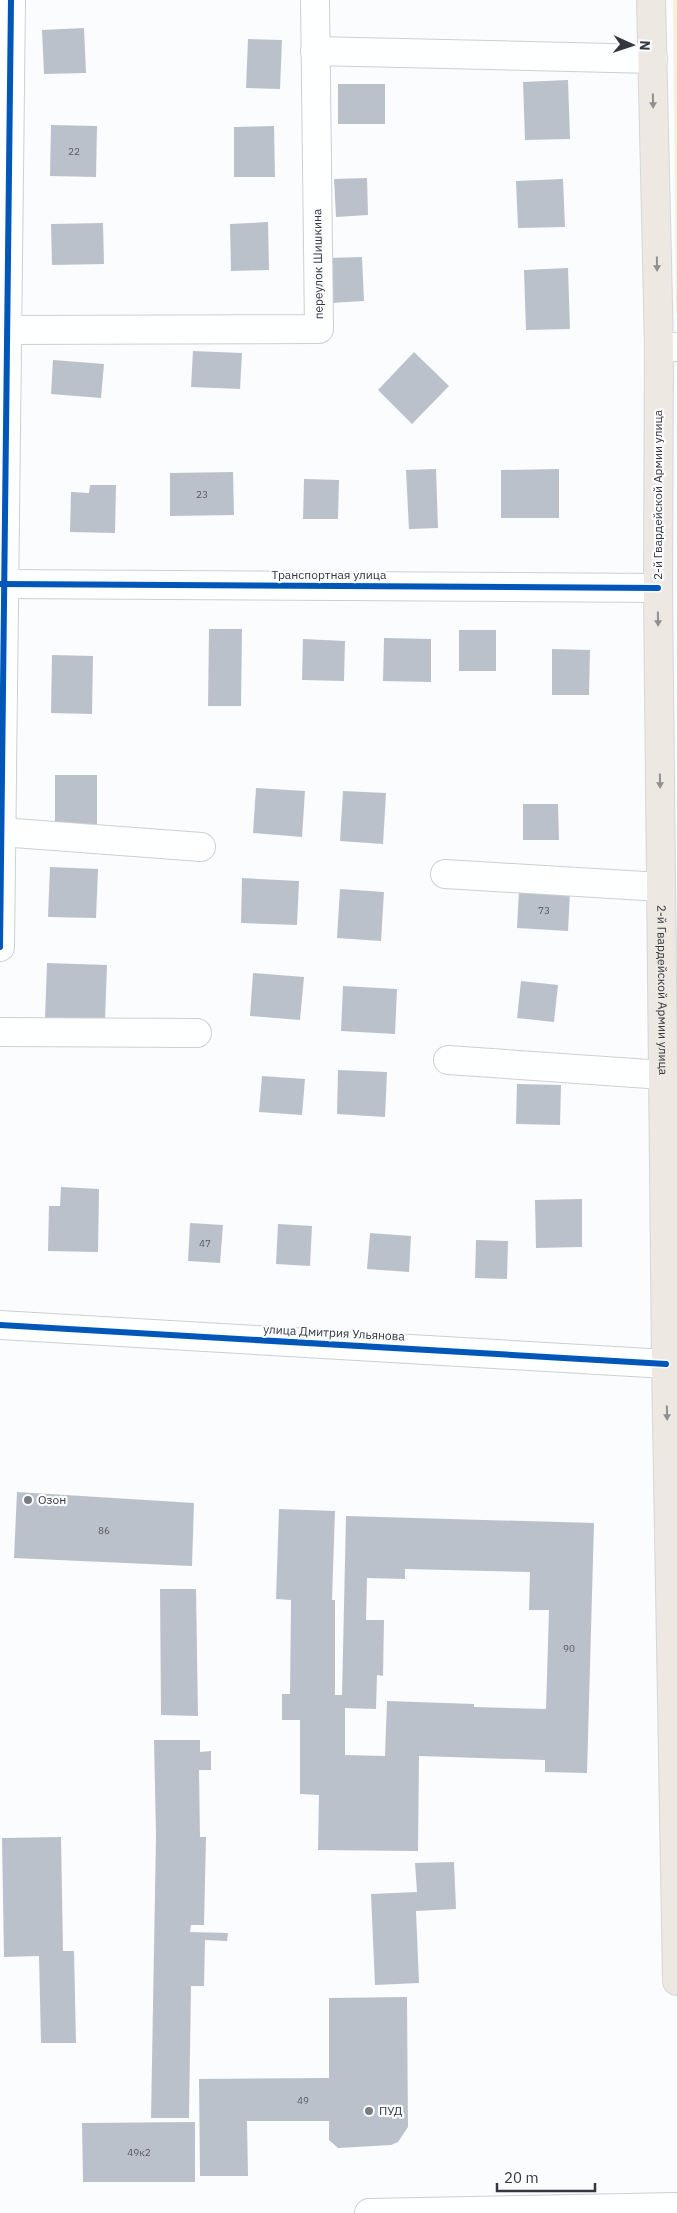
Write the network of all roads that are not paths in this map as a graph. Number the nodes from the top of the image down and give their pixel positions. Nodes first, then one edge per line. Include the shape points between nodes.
1 (11, 0) edge
2 (315, 0) edge
3 (651, 0) edge
4 (315, 51) junction
5 (652, 59) junction
6 (4, 330) edge
7 (668, 347) edge
8 (2, 584) edge
9 (658, 588) junction
10 (1, 832) junction
11 (201, 847) dead end
12 (445, 874) dead end
13 (661, 887) junction
14 (0, 947) edge
15 (0, 1032) edge
16 (197, 1033) dead end
17 (448, 1060) dead end
18 (663, 1075) junction
19 (0, 1325) edge
20 (671, 1364) edge
21 (677, 1981) edge
22 (677, 2207) edge
23 (369, 2213) edge

1 - 6 street
2 - 4 street, переулок Шишкина
3 - 5 main road, 2-й Гвардейской Армии улица
4 - 5 street
4 - 6 street, переулок Шишкина via 319,329
5 -> 7 main road, 2-й Гвардейской Армии улица
6 - 8 street
7 - 9 main road, 2-й Гвардейской Армии улица
8 - 9 street, Транспортная улица
8 - 10 street
9 -> 13 main road, 2-й Гвардейской Армии улица
10 - 11 street
10 - 14 street
12 - 13 street
13 - 18 main road, 2-й Гвардейской Армии улица
15 - 16 street
17 - 18 street
18 - 20 main road, 2-й Гвардейской Армии улица
19 - 20 street, улица Дмитрия Ульянова
20 -> 21 main road, 2-й Гвардейской Армии улица
22 - 23 street

